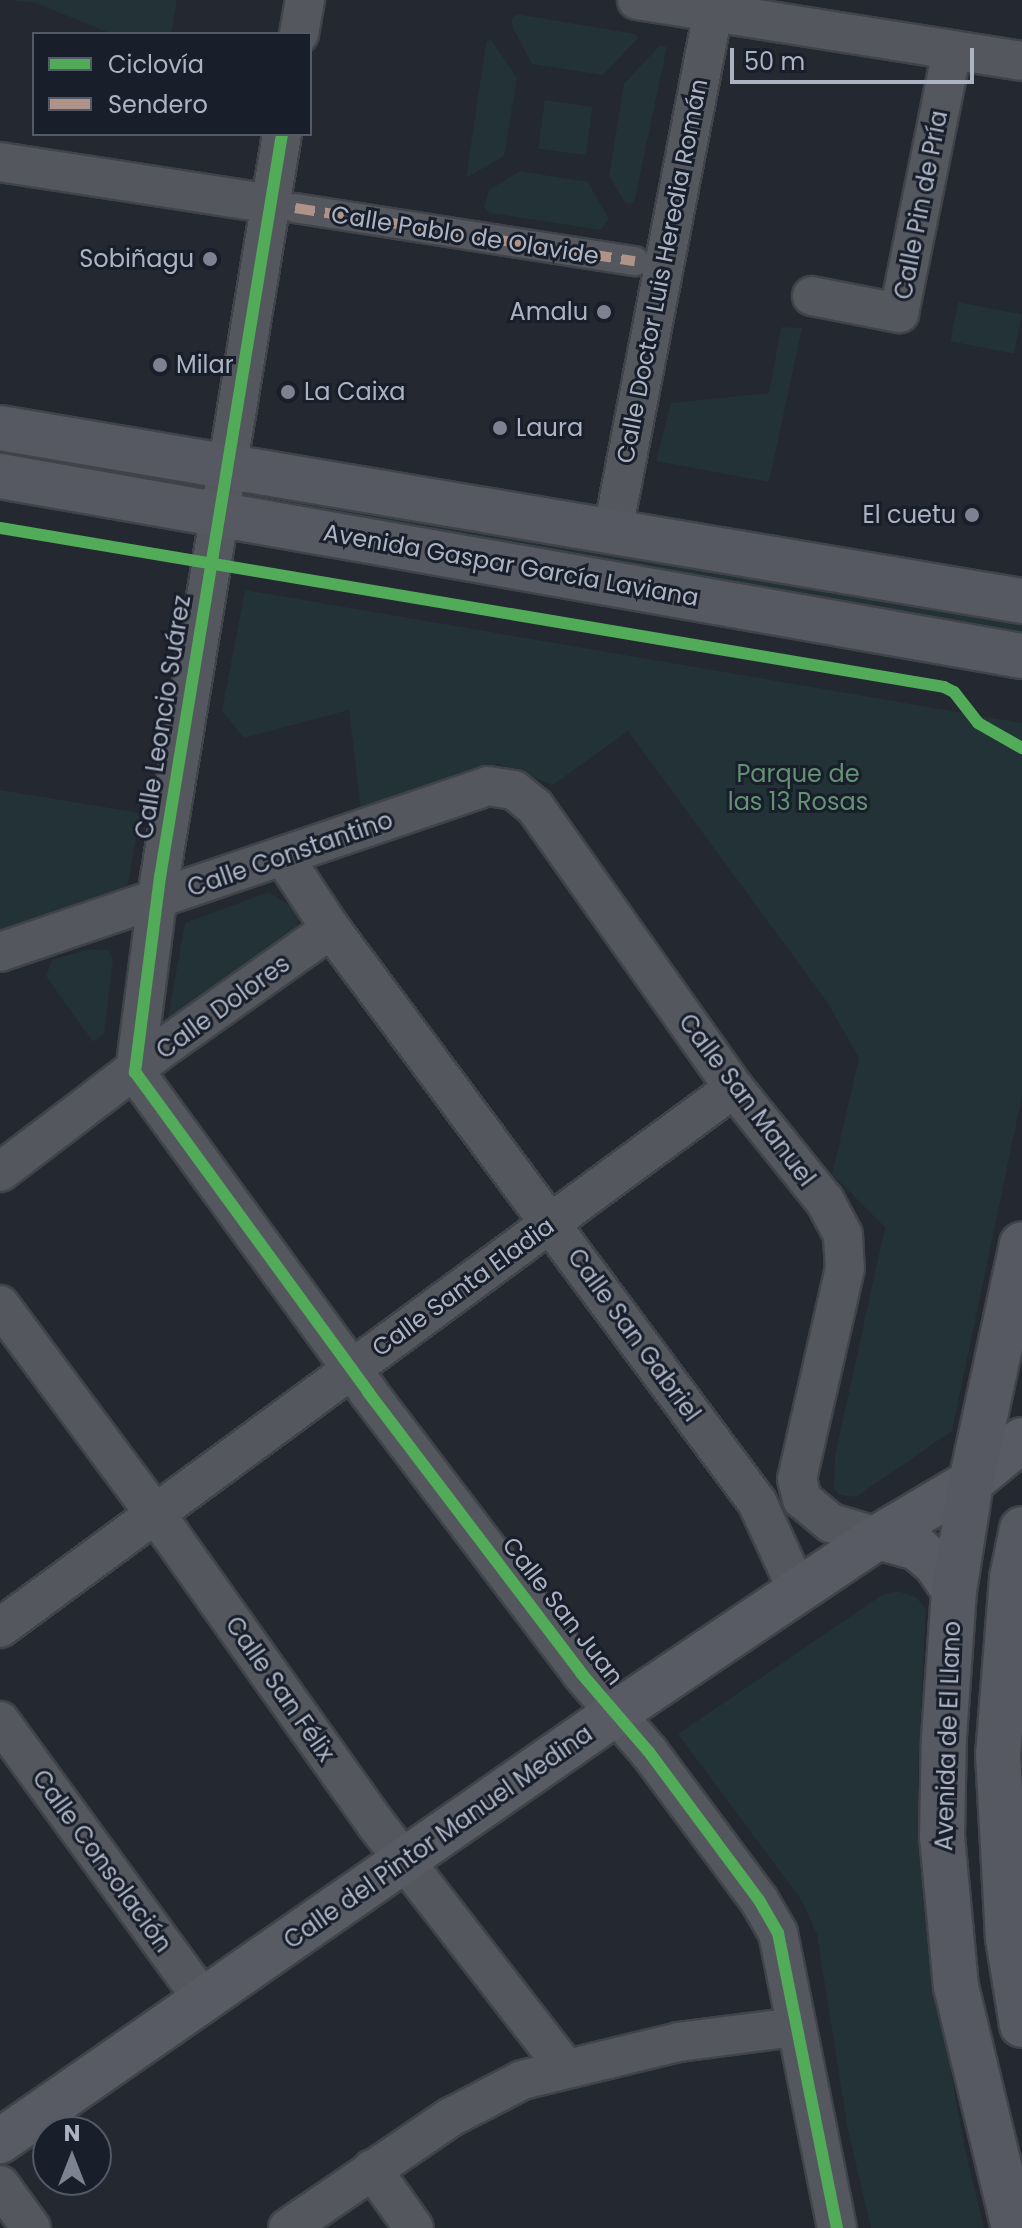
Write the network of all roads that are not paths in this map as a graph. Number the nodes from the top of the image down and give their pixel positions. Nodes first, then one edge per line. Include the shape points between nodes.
1 (305, 0) edge
2 (637, 0) edge
3 (713, 12) junction
4 (789, 12) edge
5 (299, 32) edge
6 (952, 50) junction
7 (1022, 61) edge
8 (282, 136) edge
9 (0, 162) edge
10 (283, 206) junction
11 (635, 261) dead end
12 (812, 296) dead end
13 (0, 428) edge
14 (227, 467) junction
15 (0, 476) edge
16 (219, 513) junction
17 (613, 530) junction
18 (1022, 601) edge
19 (1022, 656) edge
20 (488, 786) joint
21 (283, 856) junction
22 (156, 900) junction
23 (331, 929) junction
24 (0, 952) edge
25 (135, 1072) junction
26 (734, 1088) junction
27 (0, 1172) edge
28 (550, 1222) junction
29 (1022, 1244) edge
30 (0, 1305) edge
31 (352, 1369) junction
32 (1022, 1440) edge
33 (797, 1479) junction
34 (971, 1482) junction
35 (757, 1502) junction
36 (154, 1514) junction
37 (1022, 1529) edge
38 (878, 1537) junction
39 (798, 1591) junction
40 (954, 1591) junction
41 (0, 1628) edge
42 (616, 1713) junction
43 (0, 1721) edge
44 (404, 1860) junction
45 (204, 2001) junction
46 (1022, 2025) edge
47 (795, 2027) junction
48 (565, 2068) junction
49 (0, 2141) edge
50 (372, 2169) junction
51 (0, 2185) edge
52 (31, 2228) edge
53 (288, 2228) edge
54 (414, 2228) edge
55 (837, 2228) edge
56 (1014, 2228) edge

1 - 5 street
2 - 3 street
3 - 4 street
3 - 17 street, Calle Doctor Luis Heredia Román
4 - 6 street
6 - 7 street
6 - 12 street, Calle Pin de Pría via 899,313
8 - 10 street, Calle Leoncio Suárez
9 - 10 street, Calle Pablo de Olavide
10 - 11 street, Calle Pablo de Olavide
10 - 14 street, Calle Leoncio Suárez
13 - 14 main road, Avenida Gaspar García Laviana
14 - 16 street, Calle Leoncio Suárez
14 - 17 main road, Avenida Gaspar García Laviana
15 - 16 main road, Avenida Gaspar García Laviana
16 - 19 main road, Avenida Gaspar García Laviana
16 - 22 street, Calle Leoncio Suárez
17 - 18 main road, Avenida Gaspar García Laviana
20 - 21 street, Calle Constantino
20 - 26 street, Calle San Manuel via 514,790 535,807
21 - 22 street, Calle Constantino
21 - 23 street, Calle San Gabriel
22 - 24 street, Calle Constantino
22 - 25 street, Calle Leoncio Suárez
23 - 25 street, Calle Dolores
23 - 28 street, Calle San Gabriel
25 - 27 street, Calle Dolores
25 - 31 street, Calle San Juan
26 - 28 street, Calle Santa Eladia
26 - 33 street, Calle San Manuel via 825,1201 843,1235 845,1268
28 - 31 street, Calle Santa Eladia
28 - 35 street, Calle San Gabriel
29 - 34 main road, Avenida de El Llano
30 - 36 street, Calle San Félix
31 - 36 street, Calle Santa Eladia
31 - 42 street, Calle San Juan
32 - 34 main road, Calle del Pintor Manuel Medina
33 - 35 street via 781,1502
33 - 38 street via 802,1499 831,1523
34 - 38 main road, Calle del Pintor Manuel Medina
34 - 40 main road, Avenida de El Llano
35 - 39 street, Calle San Gabriel
36 - 41 street, Calle Santa Eladia
36 - 44 street, Calle San Félix
37 - 46 main road via 1012,1578 998,1754 1008,1938
38 - 39 main road, Calle del Pintor Manuel Medina
38 - 40 main road via 917,1548
39 - 42 main road, Calle del Pintor Manuel Medina
40 - 56 main road, Avenida de El Llano via 942,1837 956,1987
42 - 44 main road, Calle del Pintor Manuel Medina
42 - 47 street, Calle San Juan via 759,1900 778,1933
43 - 45 street, Calle Consolación
44 - 45 main road, Calle del Pintor Manuel Medina
44 - 48 street, Calle San Félix
45 - 49 main road, Calle del Pintor Manuel Medina
47 - 48 street via 679,2042
47 - 55 street, Calle San Juan
48 - 50 street via 522,2080 451,2117
50 - 53 street
50 - 54 street
51 - 52 street

